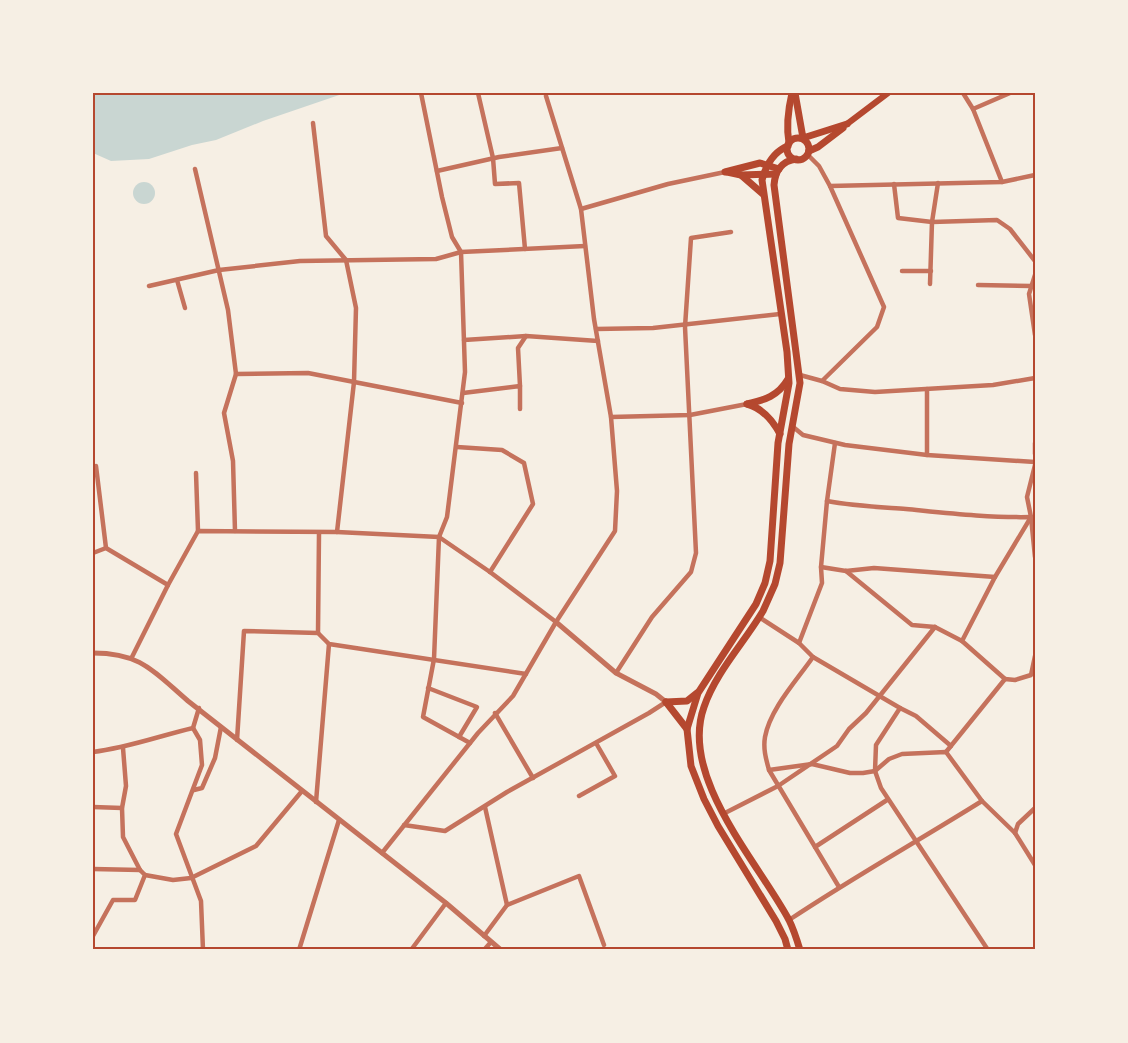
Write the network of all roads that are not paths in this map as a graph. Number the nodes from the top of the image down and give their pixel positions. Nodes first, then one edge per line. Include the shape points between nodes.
1 (421, 93) edge
2 (478, 93) edge
3 (794, 93) edge
4 (886, 93) edge
5 (963, 93) edge
6 (1010, 93) edge
7 (546, 96) dead end
8 (973, 109) junction
9 (314, 123) dead end
10 (847, 124) junction
11 (803, 138) junction
12 (789, 145) junction
13 (562, 148) junction
14 (808, 153) junction
15 (493, 158) junction
16 (796, 159) junction
17 (767, 164) junction
18 (195, 169) dead end
19 (437, 171) junction
20 (777, 171) junction
21 (725, 172) junction
22 (763, 174) junction
23 (741, 175) junction
24 (1035, 175) edge
25 (1002, 182) junction
26 (938, 183) junction
27 (894, 184) junction
28 (830, 186) junction
29 (762, 194) junction
30 (581, 210) junction
31 (932, 222) junction
32 (731, 232) dead end
33 (585, 246) junction
34 (525, 249) junction
35 (460, 252) junction
36 (346, 260) junction
37 (1035, 261) edge
38 (219, 270) junction
39 (902, 271) dead end
40 (931, 271) junction
41 (1035, 275) edge
42 (177, 280) junction
43 (930, 284) dead end
44 (978, 285) dead end
45 (149, 286) dead end
46 (1031, 286) junction
47 (185, 308) dead end
48 (780, 314) junction
49 (685, 325) junction
50 (596, 329) junction
51 (1035, 335) edge
52 (526, 336) junction
53 (464, 340) junction
54 (598, 341) junction
55 (236, 374) junction
56 (800, 375) junction
57 (789, 377) junction
58 (1035, 378) edge
59 (822, 381) junction
60 (354, 382) junction
61 (520, 386) junction
62 (927, 389) junction
63 (463, 393) junction
64 (462, 403) junction
65 (747, 404) junction
66 (520, 409) dead end
67 (690, 414) junction
68 (610, 417) junction
69 (792, 426) junction
70 (780, 434) junction
71 (835, 443) junction
72 (1035, 443) edge
73 (457, 447) junction
74 (1035, 454) edge
75 (927, 455) junction
76 (1035, 464) edge
77 (96, 466) dead end
78 (1034, 471) edge
79 (196, 473) dead end
80 (827, 501) junction
81 (1031, 517) junction
82 (198, 531) junction
83 (235, 531) junction
84 (337, 532) junction
85 (319, 533) junction
86 (439, 537) junction
87 (106, 548) junction
88 (93, 553) edge
89 (1035, 557) edge
90 (821, 567) junction
91 (846, 571) junction
92 (490, 572) junction
93 (994, 577) junction
94 (168, 585) junction
95 (759, 617) junction
96 (556, 622) junction
97 (935, 627) junction
98 (318, 633) junction
99 (962, 641) junction
100 (329, 644) junction
101 (799, 644) junction
102 (93, 653) edge
103 (1035, 656) edge
104 (132, 657) junction
105 (813, 657) junction
106 (434, 659) junction
107 (616, 673) junction
108 (526, 674) junction
109 (1005, 679) junction
110 (428, 688) junction
111 (698, 693) junction
112 (880, 696) junction
113 (666, 702) junction
114 (199, 708) junction
115 (900, 708) junction
116 (495, 713) junction
117 (221, 727) junction
118 (193, 728) junction
119 (687, 729) junction
120 (459, 737) junction
121 (237, 740) junction
122 (470, 743) junction
123 (596, 743) junction
124 (951, 746) junction
125 (123, 748) junction
126 (93, 752) edge
127 (946, 752) junction
128 (812, 764) junction
129 (769, 770) junction
130 (875, 771) junction
131 (533, 778) junction
132 (778, 786) junction
133 (194, 790) junction
134 (302, 791) junction
135 (579, 796) dead end
136 (887, 800) junction
137 (982, 801) junction
138 (316, 802) junction
139 (93, 807) edge
140 (484, 807) junction
141 (122, 808) junction
142 (1035, 808) edge
143 (723, 814) junction
144 (339, 820) junction
145 (404, 825) junction
146 (1015, 833) junction
147 (916, 843) junction
148 (815, 847) junction
149 (382, 853) junction
150 (1035, 865) edge
151 (93, 868) edge
152 (140, 870) junction
153 (146, 875) junction
154 (191, 878) junction
155 (839, 887) junction
156 (446, 903) junction
157 (507, 905) junction
158 (789, 920) junction
159 (93, 936) edge
160 (484, 936) junction
161 (491, 942) junction
162 (604, 945) dead end
163 (203, 950) edge
164 (298, 950) edge
165 (411, 950) edge
166 (484, 950) edge
167 (501, 950) edge
168 (788, 950) edge
169 (800, 950) edge
170 (988, 950) edge

1 - 19 street
2 - 15 street
3 - 11 main road
3 - 12 main road via 788,107
4 - 10 main road
5 - 8 street
6 - 8 street
7 - 13 street
8 - 25 street
9 - 36 street via 326,236
10 - 11 main road
10 - 14 main road
11 - 12 main road via 794,138
11 - 14 main road
12 - 16 main road via 788,153
12 - 17 main road
13 - 15 street
13 - 30 street
14 - 16 main road
14 - 28 street
15 - 19 street
15 - 34 street via 495,184 519,183
16 - 20 main road via 788,160
17 - 20 main road
17 - 21 main road
17 - 22 main road
18 - 38 street
19 - 35 street via 452,237
20 - 22 main road
20 - 56 main road via 775,192
21 - 23 main road
21 - 30 street
22 - 23 main road
22 - 29 main road
23 - 29 main road
24 - 25 street
25 - 26 street
26 - 27 street
26 - 31 street
27 - 28 street
27 - 31 street via 898,218
28 - 59 street via 884,307 877,327
29 - 48 main road
30 - 33 street
31 - 37 street via 997,220 1010,229
31 - 40 street
32 - 49 street via 691,238
33 - 34 street
33 - 50 street
34 - 35 street
35 - 36 street via 436,259
35 - 53 street
36 - 38 street
36 - 60 street via 356,308
38 - 42 street
38 - 55 street
39 - 40 street
40 - 43 street
41 - 46 street
42 - 45 street
42 - 47 street
44 - 46 street
46 - 51 street
48 - 49 street
48 - 57 main road
49 - 50 street
49 - 67 street
50 - 54 street
52 - 53 street
52 - 54 street
52 - 61 street via 518,348
53 - 63 street
54 - 68 street
55 - 60 street via 308,373
55 - 83 street via 224,414 233,461
56 - 59 street
56 - 69 main road
57 - 65 main road via 776,394
57 - 70 main road
58 - 62 street
59 - 62 street via 855,392
60 - 64 street
60 - 84 street
61 - 63 street
61 - 66 street
62 - 75 street
63 - 64 street
64 - 73 street
65 - 67 street
65 - 70 main road via 759,409
67 - 68 street
67 - 107 street via 694,563 691,572 652,617
68 - 96 street via 618,491 615,531
69 - 71 street via 802,435
69 - 95 main road via 778,573
70 - 111 main road via 765,583 756,604
71 - 75 street
71 - 80 street
72 - 74 street
73 - 86 street via 447,517
73 - 92 street via 502,450 524,463 533,504
75 - 76 street
76 - 78 street
77 - 87 street
78 - 81 street via 1027,497
79 - 82 street
80 - 81 street
80 - 90 street
81 - 89 street
81 - 93 street
82 - 83 street
82 - 94 street
83 - 85 street
84 - 85 street
84 - 86 street
85 - 98 street
86 - 92 street
86 - 106 street
87 - 88 street
87 - 94 street
90 - 91 street
90 - 101 street via 822,583
91 - 93 street via 874,568
91 - 97 street via 912,625
92 - 96 street
93 - 99 street
94 - 104 street
95 - 101 street
95 - 143 main road via 716,681 699,728 704,768
96 - 107 street
96 - 108 street
97 - 99 street
97 - 112 street
98 - 100 street
98 - 121 street via 244,632
99 - 109 street
100 - 106 street
100 - 138 street
101 - 105 street
102 - 104 street
103 - 109 street via 1031,675
104 - 114 street
105 - 112 street
105 - 129 street via 781,700 765,736
106 - 108 street
106 - 110 street
107 - 113 street
108 - 116 street via 513,696
109 - 124 street
110 - 120 street via 423,717
110 - 120 street via 477,707
111 - 113 main road via 687,701
111 - 119 main road
112 - 115 street
112 - 128 street via 837,746
113 - 119 main road
113 - 123 street
114 - 117 street
114 - 118 street
115 - 124 street via 916,716
115 - 130 street via 876,745
116 - 122 street
116 - 131 street
117 - 121 street
117 - 133 street via 202,788
118 - 125 street
118 - 133 street via 201,740 202,765
119 - 168 main road via 691,766 704,799 776,921
120 - 122 street
121 - 134 street
122 - 145 street
123 - 131 street
123 - 135 street via 615,776
124 - 127 street
125 - 126 street
125 - 141 street via 126,786
127 - 130 street via 902,754
127 - 137 street
128 - 129 street
128 - 130 street via 850,773
128 - 132 street
129 - 132 street
130 - 136 street
131 - 140 street
132 - 143 street
132 - 148 street
133 - 154 street via 176,834
134 - 138 street
134 - 154 street via 256,846
136 - 147 street
136 - 148 street
137 - 146 street
137 - 147 street
138 - 144 street
139 - 141 street
140 - 145 street via 445,831
140 - 157 street
141 - 152 street via 123,837
142 - 146 street via 1018,824
143 - 158 main road
144 - 149 street
144 - 164 street
145 - 149 street
146 - 150 street
147 - 155 street
147 - 170 street
148 - 155 street
149 - 156 street
151 - 152 street
152 - 153 street
153 - 154 street via 173,880
153 - 159 street via 135,900 113,900
154 - 163 street via 201,901
155 - 158 street
156 - 160 street
156 - 165 street
157 - 160 street
157 - 162 street via 579,876
158 - 169 main road
160 - 161 street
161 - 166 street
161 - 167 street

